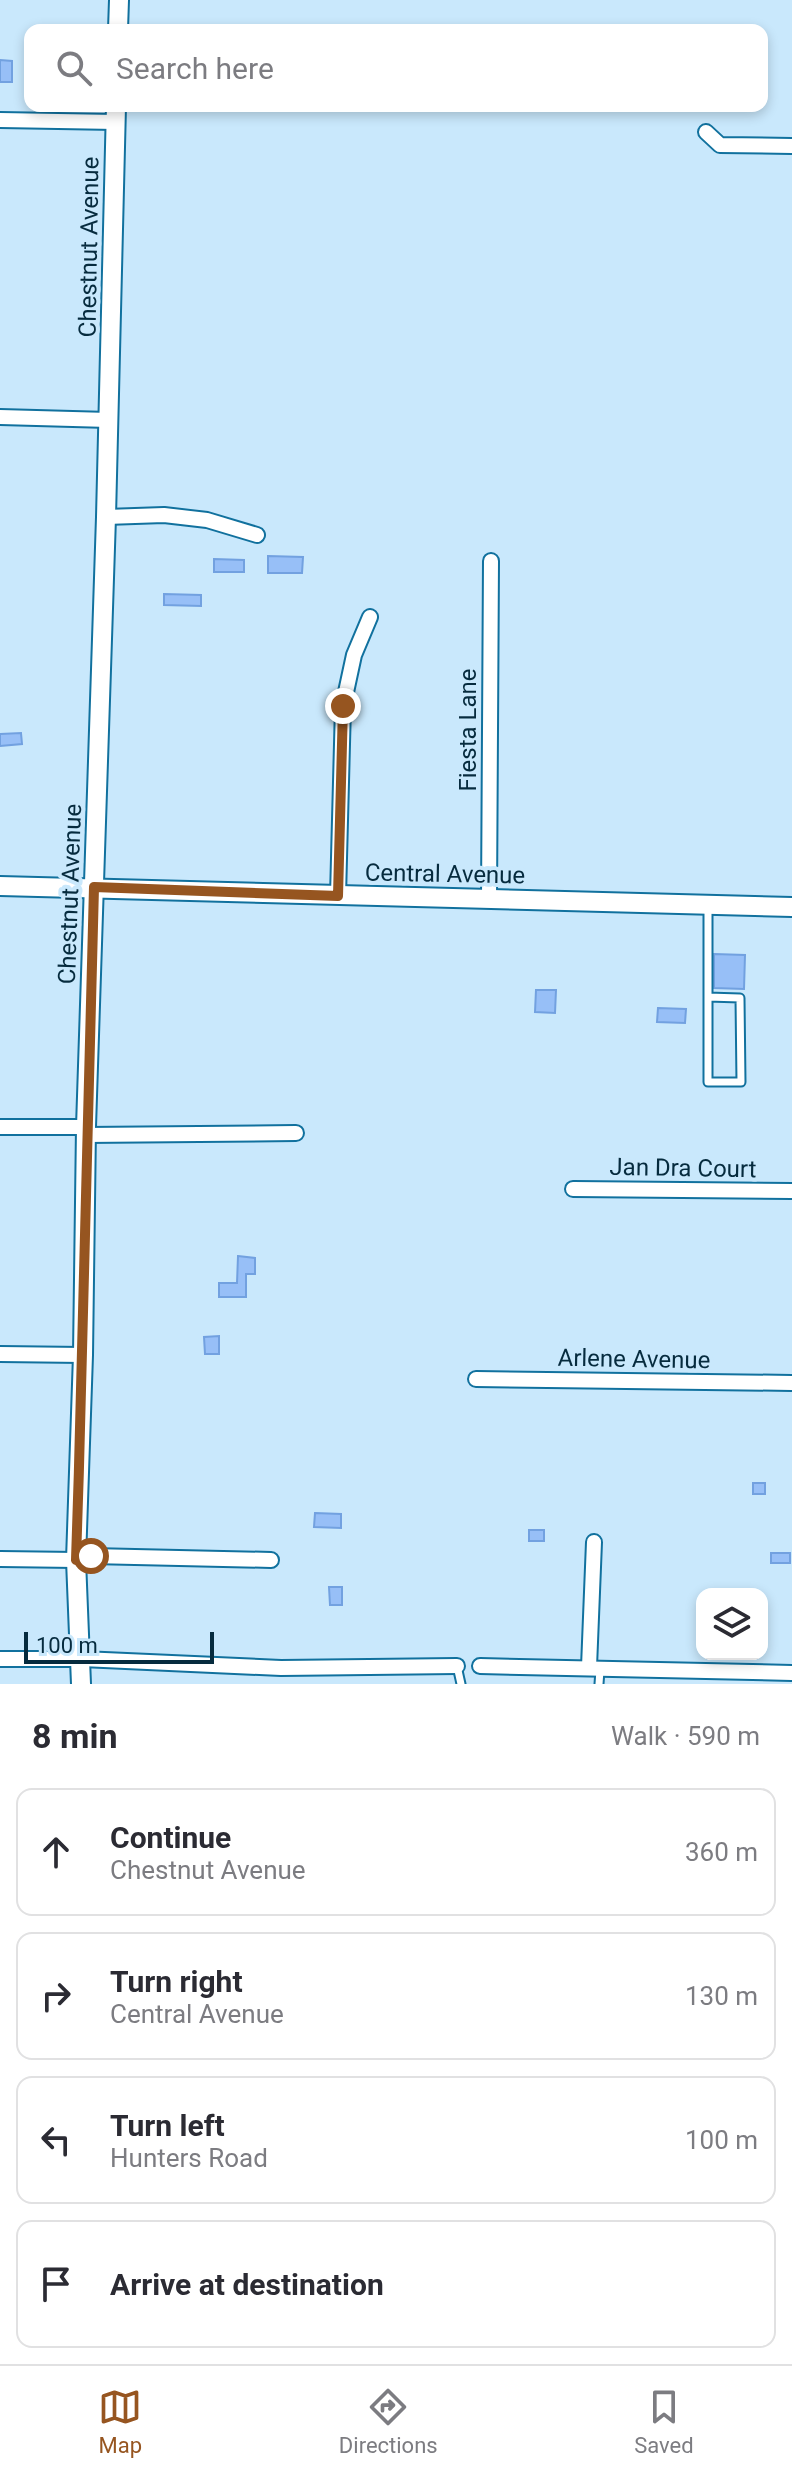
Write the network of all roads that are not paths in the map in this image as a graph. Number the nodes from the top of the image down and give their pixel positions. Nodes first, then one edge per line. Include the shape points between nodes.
1 (119, 0) edge
2 (118, 24) edge
3 (116, 114) edge
4 (0, 120) edge
5 (706, 132) dead end
6 (792, 146) edge
7 (0, 417) edge
8 (109, 420) junction
9 (106, 517) junction
10 (257, 535) dead end
11 (491, 561) dead end
12 (370, 617) dead end
13 (0, 886) edge
14 (94, 887) junction
15 (338, 896) junction
16 (489, 899) junction
17 (708, 904) junction
18 (792, 907) edge
19 (708, 997) junction
20 (0, 1127) edge
21 (86, 1131) junction
22 (296, 1133) dead end
23 (573, 1189) dead end
24 (792, 1191) edge
25 (0, 1354) edge
26 (83, 1355) junction
27 (476, 1379) dead end
28 (792, 1383) edge
29 (594, 1542) dead end
30 (0, 1559) edge
31 (76, 1560) junction
32 (271, 1560) dead end
33 (0, 1659) edge
34 (82, 1659) junction
35 (457, 1666) joint
36 (480, 1666) dead end
37 (595, 1667) junction
38 (281, 1668) junction
39 (792, 1673) edge
40 (81, 1684) edge
41 (282, 1684) edge
42 (461, 1684) edge
43 (599, 1684) edge

1 - 2 street
3 - 4 street
3 - 8 street, Chestnut Avenue
5 - 6 street via 720,145
7 - 8 street
8 - 9 street, Chestnut Avenue
9 - 10 street via 207,520
9 - 14 street, Chestnut Avenue
11 - 16 street, Fiesta Lane
12 - 15 street via 354,655 343,706
13 - 14 street, Central Avenue
14 - 15 street, Central Avenue
14 - 21 street, Chestnut Avenue
15 - 16 street, Central Avenue
16 - 17 street, Central Avenue
17 - 18 street, Central Avenue
17 - 19 lane
19 - 19 lane via 708,1082 741,1082 740,998
20 - 21 street
21 - 22 street
21 - 26 street, Chestnut Avenue
23 - 24 street, Jan Dra Court
25 - 26 street
26 - 31 street, Chestnut Avenue
27 - 28 street, Arlene Avenue
29 - 37 street
30 - 31 street
31 - 32 street
31 - 34 street, Chestnut Avenue
33 - 34 street
34 - 38 street
34 - 40 street, Chestnut Avenue
35 - 38 street
35 - 42 lane
36 - 37 street
37 - 39 street
37 - 43 lane
38 - 41 street

